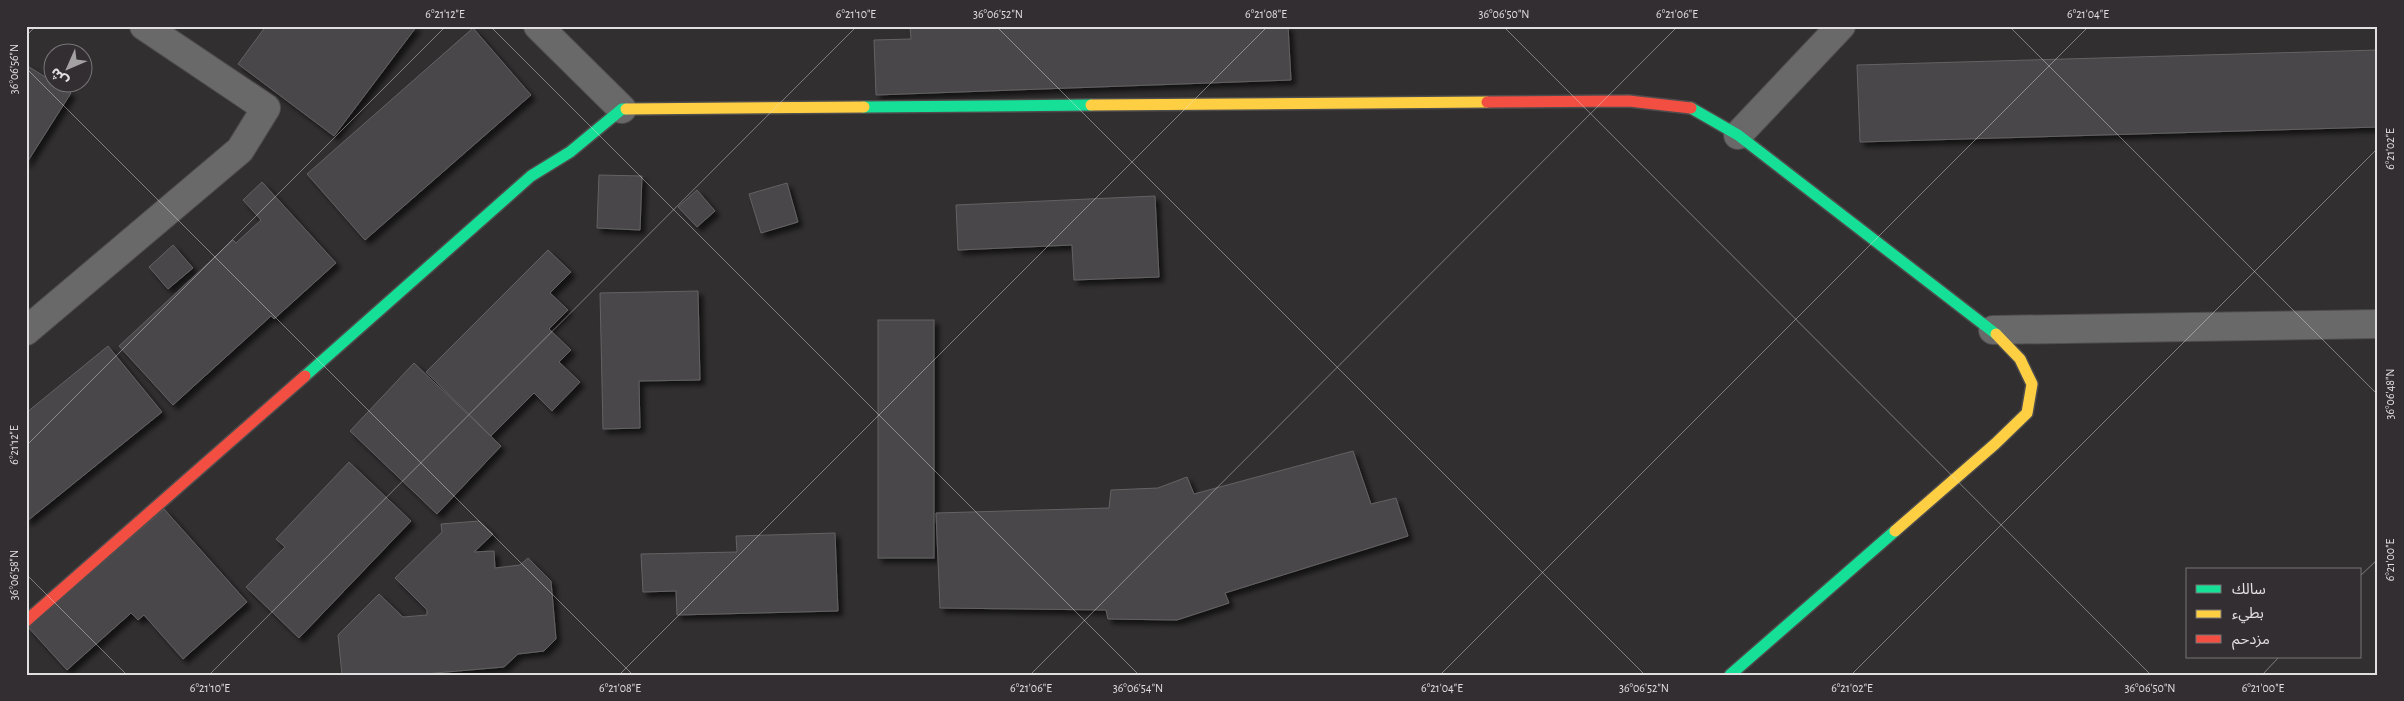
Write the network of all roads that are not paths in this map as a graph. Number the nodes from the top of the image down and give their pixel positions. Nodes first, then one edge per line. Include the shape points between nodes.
1 (144, 26) edge
2 (538, 26) edge
3 (1841, 26) edge
4 (622, 109) junction
5 (1738, 135) junction
6 (2378, 324) edge
7 (1993, 330) junction
8 (26, 331) edge
9 (26, 621) edge
10 (1730, 675) edge

1 - 8 street via 266,108 240,150
2 - 4 street
3 - 5 street
4 - 5 street via 1629,102 1693,108
4 - 9 street via 570,152 531,176
5 - 7 street
6 - 7 street
7 - 10 street via 2020,359 2032,384 2027,413

